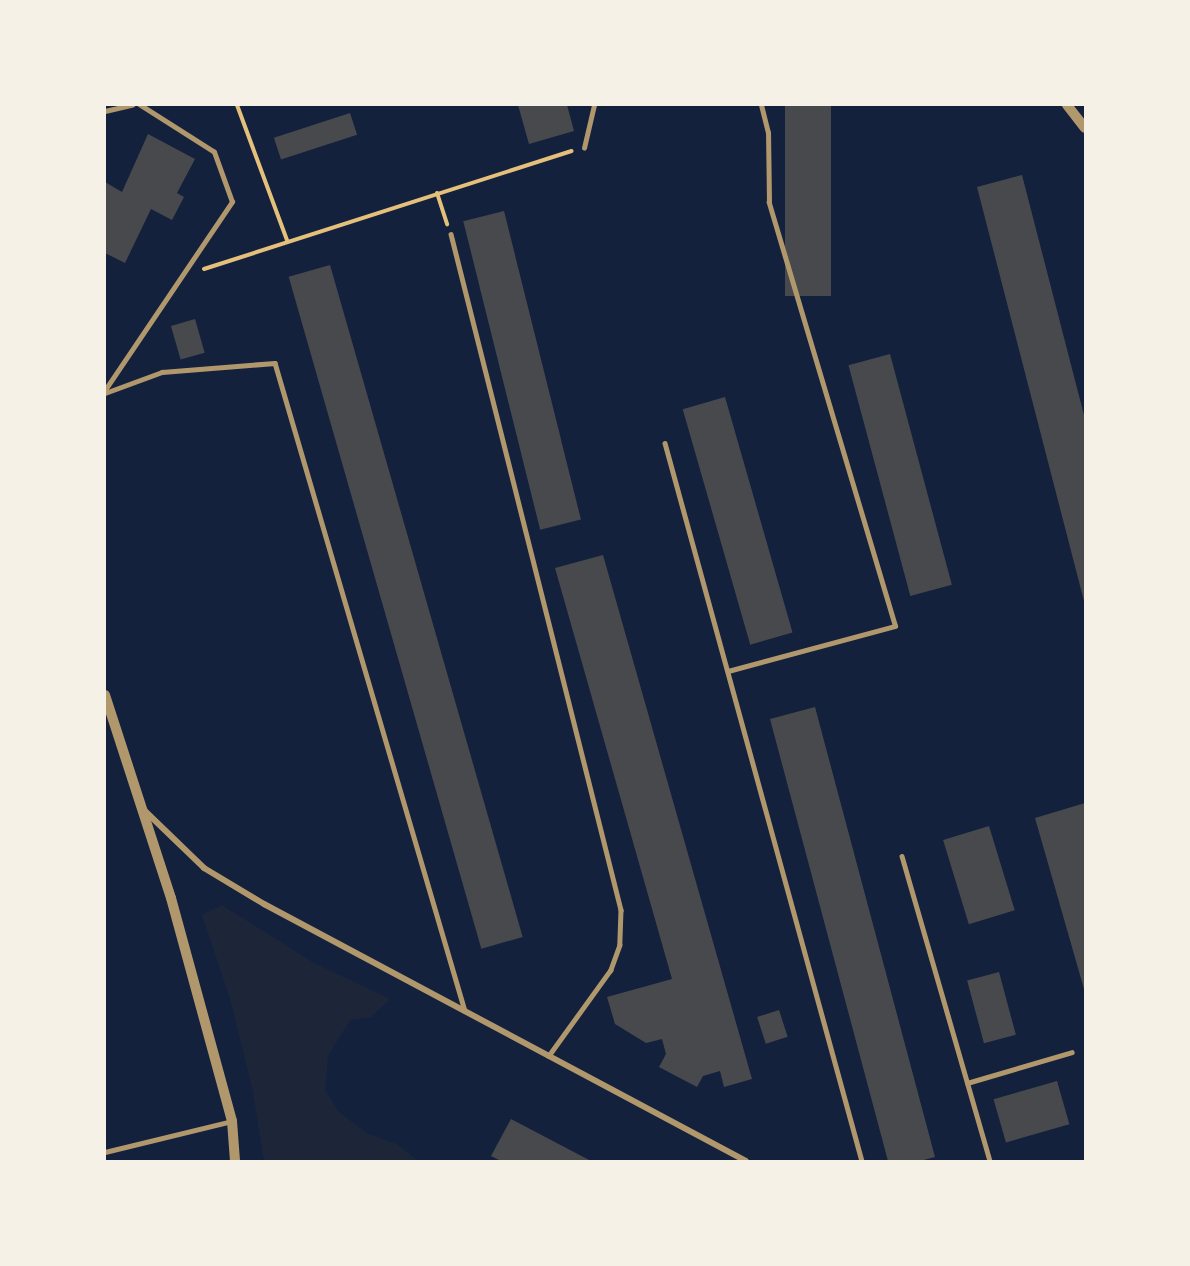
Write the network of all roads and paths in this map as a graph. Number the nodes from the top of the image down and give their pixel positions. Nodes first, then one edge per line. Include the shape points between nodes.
1 (132, 105) edge
2 (140, 105) edge
3 (237, 105) edge
4 (594, 105) edge
5 (760, 105) edge
6 (1067, 105) edge
7 (105, 111) edge
8 (1085, 128) edge
9 (584, 148) joint
10 (437, 193) junction
11 (451, 234) joint
12 (287, 240) junction
13 (179, 278) junction
14 (105, 392) edge
15 (665, 443) dead end
16 (728, 671) junction
17 (105, 695) edge
18 (146, 811) junction
19 (902, 856) dead end
20 (465, 1011) junction
21 (1072, 1052) dead end
22 (549, 1056) junction
23 (967, 1083) junction
24 (232, 1121) junction
25 (105, 1152) edge
26 (235, 1161) edge
27 (746, 1161) edge
28 (862, 1161) edge
29 (990, 1161) edge

1 - 7 lane
2 - 13 lane via 214,152 232,202
3 - 12 path
4 - 9 lane
5 - 16 lane via 768,133 769,202 896,626
6 - 8 street
9 - 10 path
10 - 11 path
10 - 12 path
11 - 22 lane via 621,910 620,945 611,970
12 - 13 path
13 - 14 lane
14 - 20 lane via 162,372 275,363
15 - 16 lane
16 - 28 lane
17 - 18 street
18 - 20 street via 204,868
18 - 24 street
19 - 23 lane
20 - 22 street
21 - 23 lane
22 - 27 street
23 - 29 lane
24 - 25 lane
24 - 26 street

